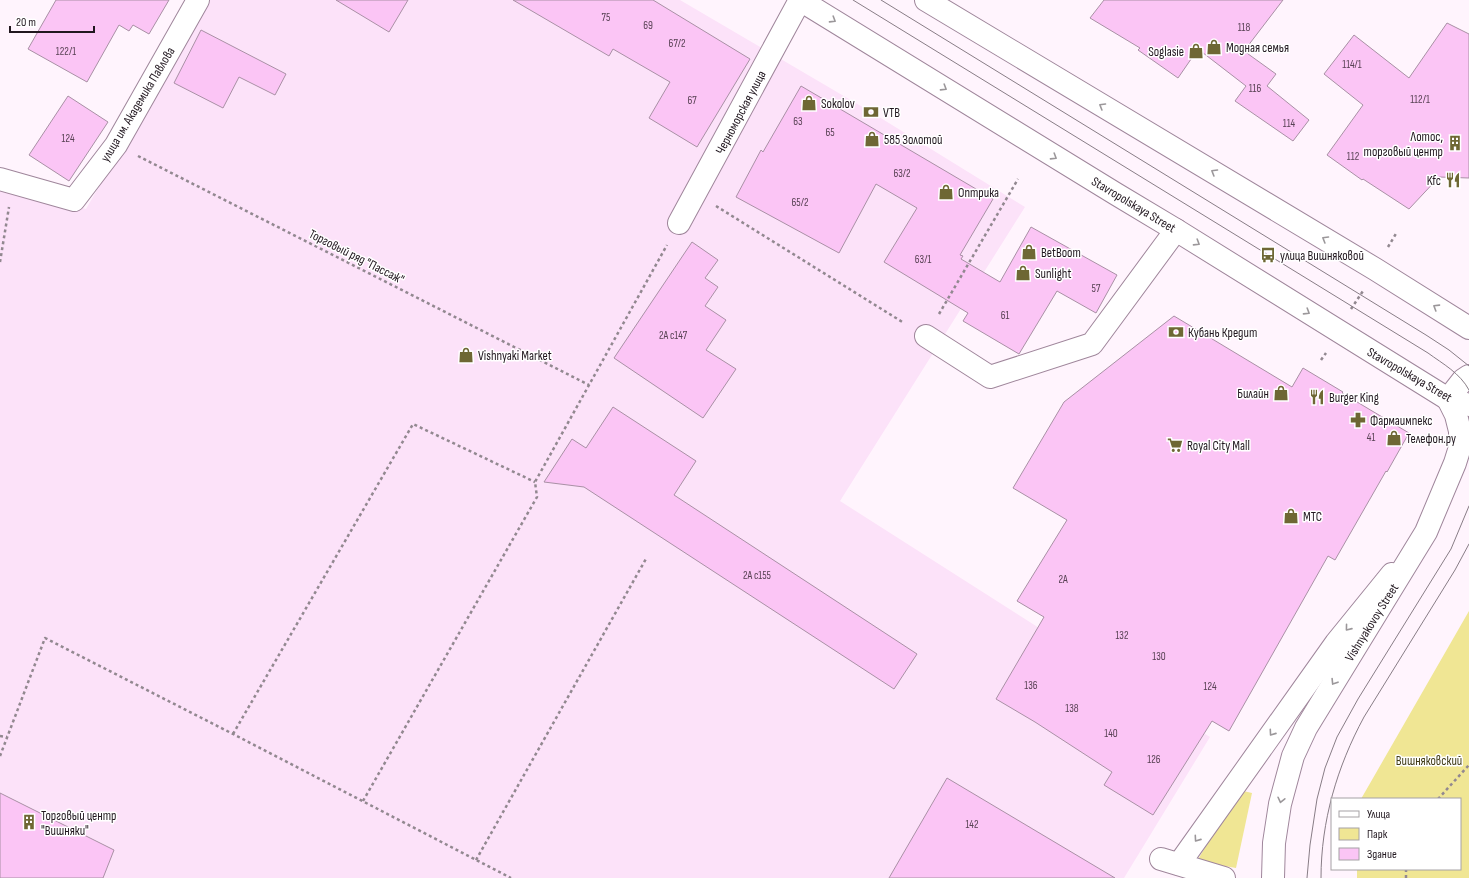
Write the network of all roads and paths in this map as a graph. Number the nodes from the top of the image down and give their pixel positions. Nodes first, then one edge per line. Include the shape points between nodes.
1 (198, 0) edge
2 (800, 0) edge
3 (938, 3) edge
4 (116, 145) junction
5 (1018, 178) dead end
6 (6, 181) edge
7 (695, 193) junction
8 (679, 223) joint
9 (1176, 230) junction
10 (1397, 232) dead end
11 (0, 262) edge
12 (1375, 269) junction
13 (1469, 328) edge
14 (1338, 331) junction
15 (926, 336) junction
16 (1321, 360) dead end
17 (1469, 376) edge
18 (589, 385) junction
19 (1448, 399) junction
20 (1469, 406) edge
21 (1469, 469) edge
22 (535, 482) junction
23 (1426, 532) junction
24 (647, 557) dead end
25 (233, 734) junction
26 (0, 736) edge
27 (7, 738) junction
28 (0, 756) edge
29 (1469, 764) edge
30 (1439, 798) edge
31 (363, 800) junction
32 (476, 860) junction
33 (511, 878) edge
34 (1224, 878) edge
35 (1274, 878) edge

1 - 4 main road, улица им. Академика Павлова
2 - 7 main road, Черноморская улица
2 -> 9 main road, Stavropolskaya Street
12 -> 3 main road
4 - 6 main road, улица им. Академика Павлова via 74,200
4 - 18 path, Торговый ряд "Пассаж"
5 - 15 path
6 - 11 path
7 - 8 main road, Черноморская улица
7 - 15 path
8 - 18 path
9 -> 14 main road, Stavropolskaya Street
9 - 15 main road via 1092,344 990,377
10 - 12 path
13 -> 12 main road
12 - 14 path
14 - 16 path
14 - 19 main road, Stavropolskaya Street
17 - 19 main road
18 - 22 path
19 - 20 main road, Stavropolskaya Street
19 - 23 main road, Vishnyakovoy Street via 1456,415 1460,447 1456,463
21 - 23 main road
22 - 25 path via 413,424
22 - 31 path via 537,497
23 -> 34 main road via 1336,643 1170,862
23 -> 35 main road, Vishnyakovoy Street via 1306,728 1296,749 1280,804 1274,843
24 - 32 path
25 - 27 path via 45,638
25 - 31 path
26 - 27 path
27 - 28 path
29 - 30 path
31 - 32 path
32 - 33 path

